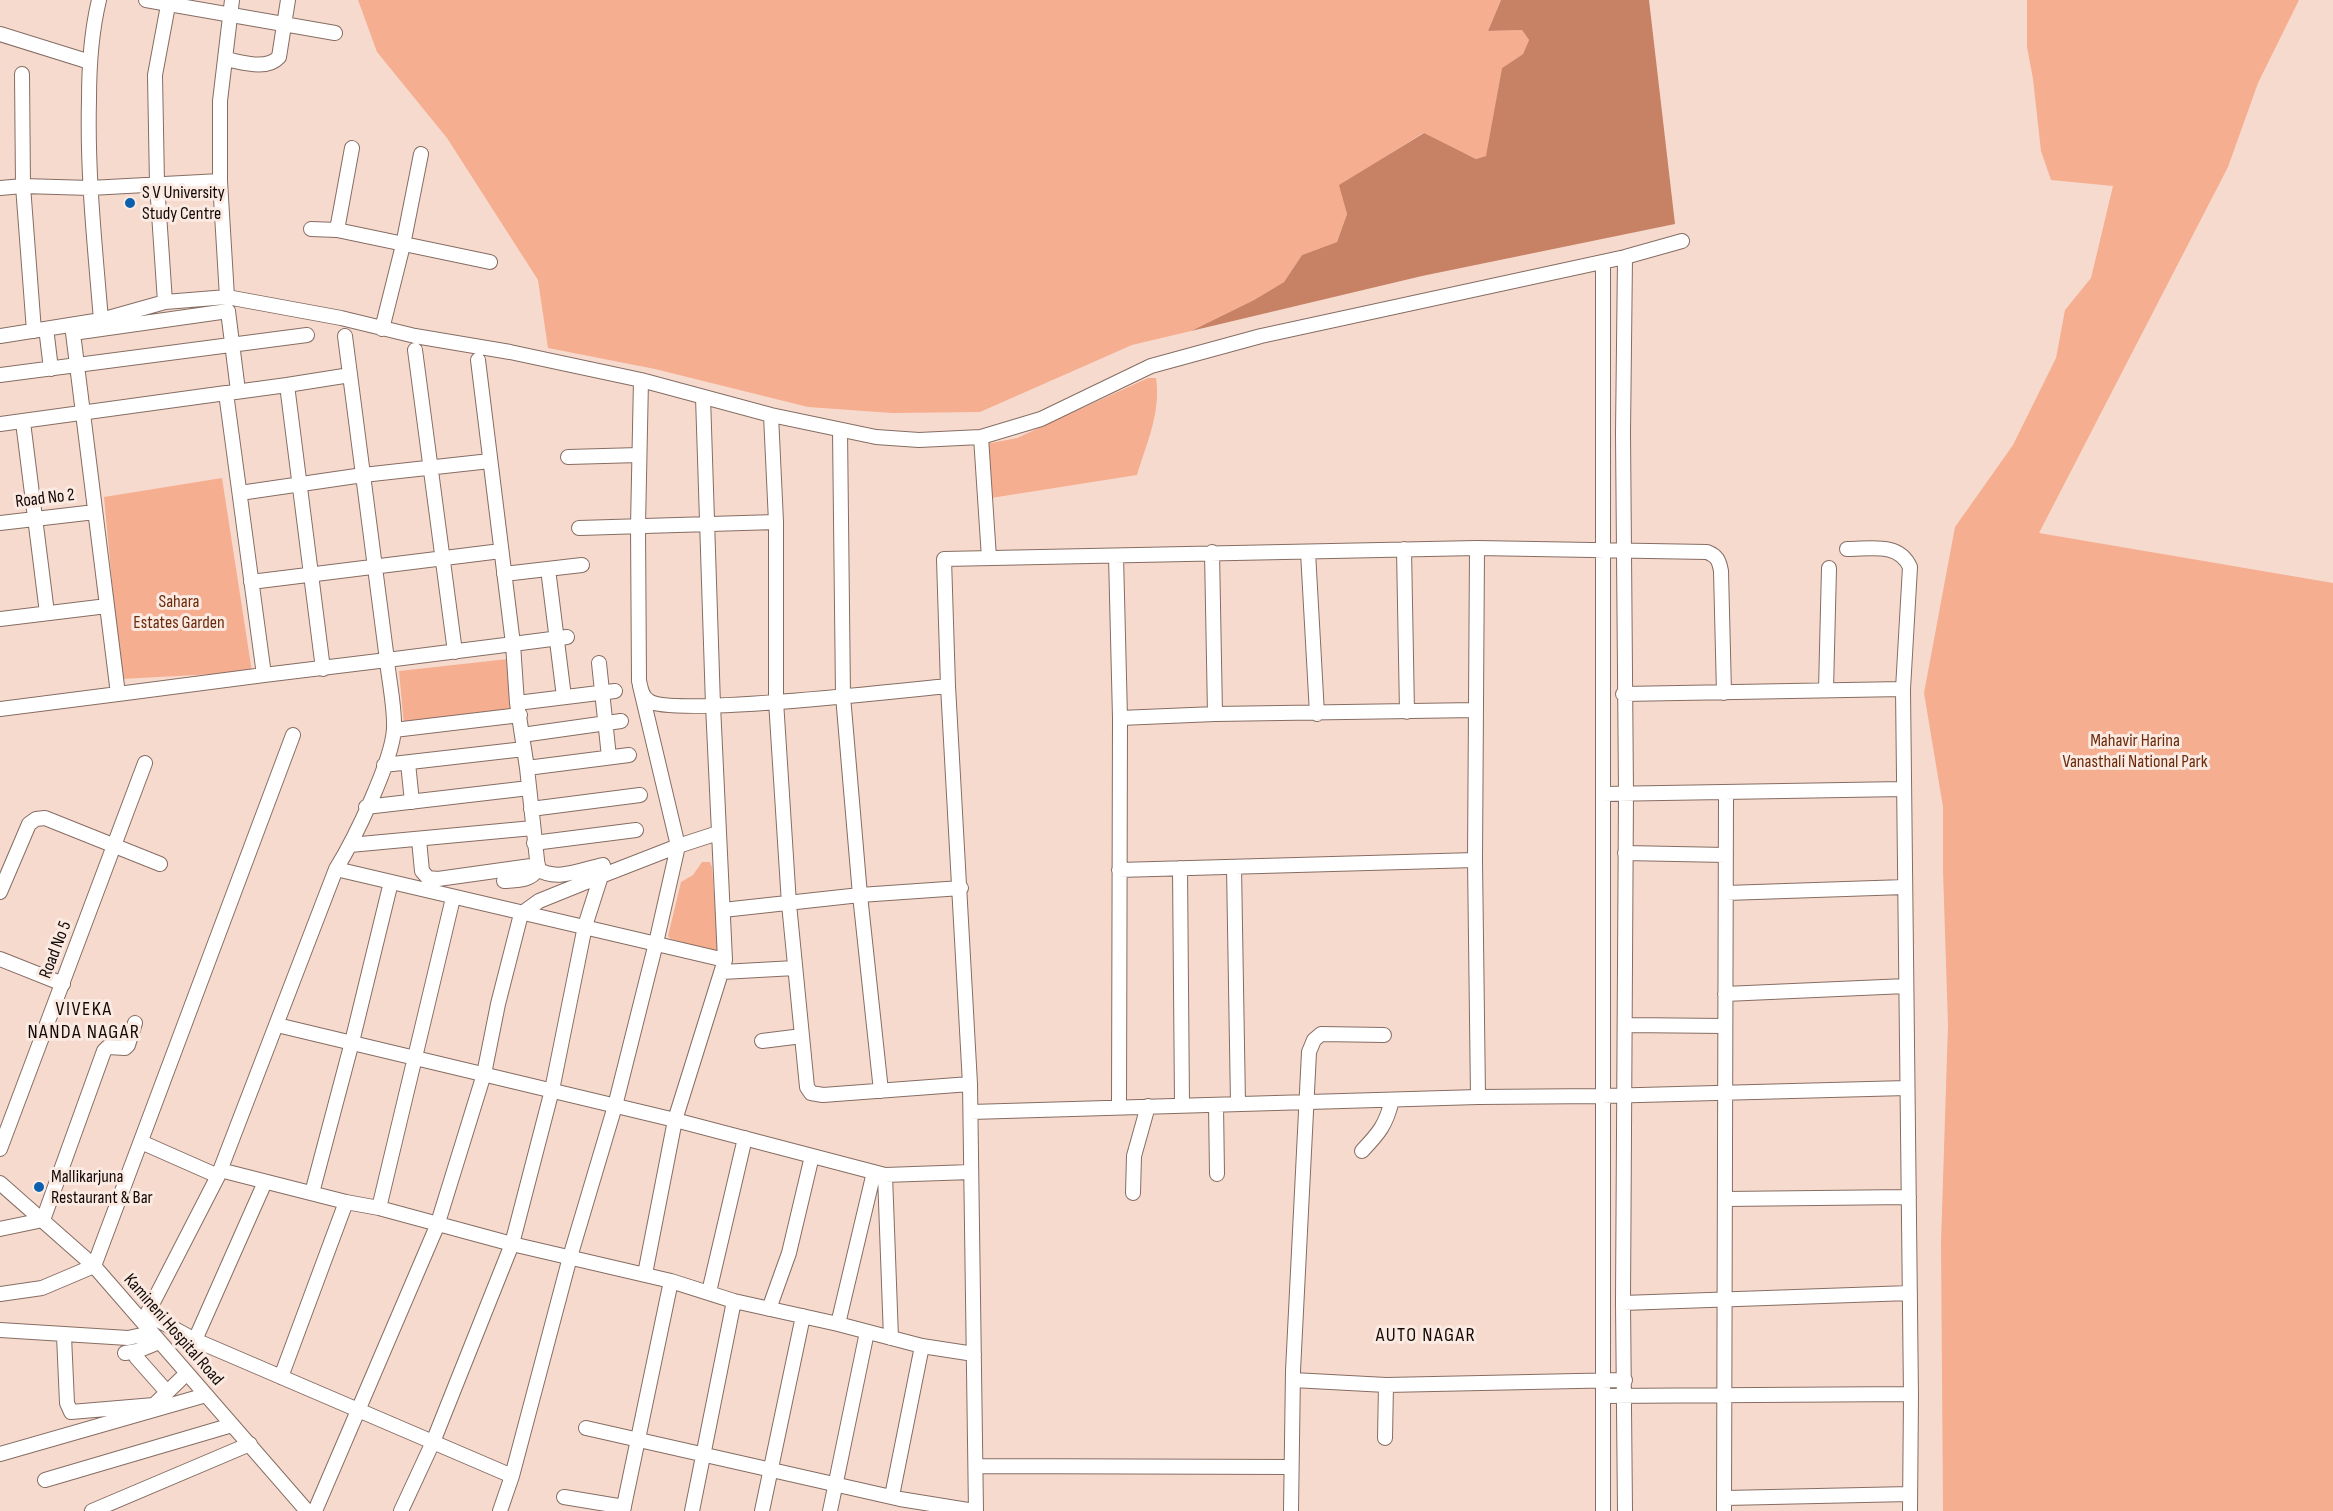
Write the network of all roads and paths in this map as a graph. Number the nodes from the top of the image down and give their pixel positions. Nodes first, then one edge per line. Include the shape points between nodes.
1 (99, 0) edge
2 (146, 0) edge
3 (232, 0) edge
4 (288, 0) edge
5 (169, 2) edge
6 (230, 15) junction
7 (285, 24) junction
8 (335, 33) dead end
9 (0, 34) edge
10 (225, 59) junction
11 (90, 62) junction
12 (22, 74) dead end
13 (352, 148) dead end
14 (421, 154) dead end
15 (220, 181) junction
16 (157, 184) junction
17 (24, 186) junction
18 (0, 188) edge
19 (90, 188) junction
20 (311, 229) dead end
21 (337, 230) junction
22 (1682, 241) dead end
23 (404, 245) junction
24 (1625, 257) junction
25 (490, 262) dead end
26 (1603, 262) junction
27 (227, 297) junction
28 (165, 302) junction
29 (101, 321) junction
30 (382, 329) junction
31 (40, 333) junction
32 (0, 336) edge
33 (307, 336) dead end
34 (345, 336) dead end
35 (231, 346) junction
36 (415, 350) dead end
37 (478, 360) dead end
38 (76, 366) junction
39 (51, 369) junction
40 (0, 375) edge
41 (350, 375) junction
42 (641, 380) junction
43 (287, 385) junction
44 (232, 392) junction
45 (703, 397) junction
46 (82, 412) junction
47 (771, 415) junction
48 (23, 422) junction
49 (0, 424) edge
50 (840, 430) junction
51 (981, 437) junction
52 (639, 455) junction
53 (568, 457) dead end
54 (490, 461) junction
55 (431, 468) junction
56 (363, 475) junction
57 (300, 483) junction
58 (240, 493) junction
59 (95, 512) junction
60 (35, 519) junction
61 (776, 522) junction
62 (0, 523) edge
63 (708, 524) junction
64 (638, 526) junction
65 (579, 528) dead end
66 (1477, 548) junction
67 (1404, 549) junction
68 (1847, 549) dead end
69 (1605, 550) junction
70 (501, 551) junction
71 (1624, 551) junction
72 (1212, 552) junction
73 (1308, 552) junction
74 (1116, 556) junction
75 (443, 557) junction
76 (989, 558) junction
77 (375, 565) junction
78 (582, 565) dead end
79 (1829, 568) dead end
80 (548, 569) junction
81 (504, 574) junction
82 (312, 575) junction
83 (251, 582) junction
84 (107, 606) junction
85 (47, 613) junction
86 (0, 619) edge
87 (562, 638) junction
88 (513, 644) junction
89 (455, 652) junction
90 (387, 660) junction
91 (599, 663) dead end
92 (323, 669) junction
93 (264, 675) junction
94 (640, 686) junction
95 (948, 686) junction
96 (1903, 689) junction
97 (1826, 690) junction
98 (609, 692) junction
99 (1724, 693) junction
100 (118, 694) junction
101 (1623, 694) junction
102 (843, 696) junction
103 (564, 698) junction
104 (776, 701) junction
105 (712, 705) junction
106 (0, 709) edge
107 (518, 709) junction
108 (1476, 710) junction
109 (1407, 712) junction
110 (1215, 714) junction
111 (1317, 714) junction
112 (1120, 718) junction
113 (621, 721) dead end
114 (605, 723) junction
115 (394, 730) junction
116 (293, 735) dead end
117 (522, 735) junction
118 (524, 749) junction
119 (629, 755) dead end
120 (609, 757) junction
121 (146, 763) dead end
122 (408, 763) junction
123 (384, 765) junction
124 (527, 768) junction
125 (529, 788) junction
126 (1904, 789) junction
127 (1626, 793) junction
128 (1726, 793) junction
129 (1603, 794) junction
130 (640, 795) dead end
131 (412, 802) junction
132 (366, 807) junction
133 (531, 809) junction
134 (533, 828) junction
135 (636, 830) dead end
136 (718, 833) junction
137 (419, 840) junction
138 (534, 843) junction
139 (115, 845) junction
140 (350, 845) junction
141 (678, 846) junction
142 (1625, 853) junction
143 (1726, 855) junction
144 (1475, 860) junction
145 (160, 864) dead end
146 (538, 867) junction
147 (1234, 867) junction
148 (1180, 868) junction
149 (336, 870) junction
150 (1119, 870) junction
151 (602, 871) junction
152 (504, 881) dead end
153 (391, 882) junction
154 (1905, 887) junction
155 (961, 888) junction
156 (0, 892) edge
157 (1726, 893) junction
158 (860, 895) junction
159 (453, 898) junction
160 (789, 904) junction
161 (723, 910) junction
162 (521, 914) junction
163 (585, 926) junction
164 (656, 944) junction
165 (0, 959) edge
166 (724, 966) junction
167 (795, 968) junction
168 (63, 984) junction
169 (1906, 986) junction
170 (1725, 994) junction
171 (135, 1023) dead end
172 (277, 1025) junction
173 (1626, 1025) junction
174 (1725, 1026) junction
175 (1384, 1035) dead end
176 (802, 1036) junction
177 (762, 1041) dead end
178 (352, 1042) junction
179 (414, 1057) junction
180 (484, 1074) junction
181 (970, 1084) junction
182 (1907, 1088) junction
183 (552, 1090) junction
184 (881, 1091) junction
185 (1725, 1094) junction
186 (1602, 1096) junction
187 (1625, 1096) junction
188 (1478, 1097) junction
189 (1392, 1100) junction
190 (1305, 1102) junction
191 (1238, 1104) junction
192 (1182, 1105) junction
193 (1216, 1105) junction
194 (615, 1106) junction
195 (1148, 1106) junction
196 (1119, 1107) junction
197 (971, 1112) junction
198 (675, 1120) junction
199 (745, 1138) junction
200 (141, 1142) junction
201 (0, 1149) edge
202 (1362, 1150) dead end
203 (812, 1156) junction
204 (971, 1172) junction
205 (219, 1173) junction
206 (880, 1173) junction
207 (1217, 1174) dead end
208 (265, 1182) junction
209 (0, 1183) edge
210 (312, 1193) junction
211 (1133, 1193) dead end
212 (1909, 1197) junction
213 (1725, 1199) junction
214 (346, 1202) junction
215 (379, 1208) junction
216 (43, 1220) junction
217 (437, 1226) junction
218 (0, 1229) edge
219 (512, 1244) junction
220 (570, 1257) junction
221 (94, 1266) junction
222 (645, 1274) junction
223 (671, 1281) junction
224 (709, 1292) junction
225 (1910, 1293) junction
226 (0, 1294) edge
227 (1725, 1299) junction
228 (734, 1301) junction
229 (1623, 1303) junction
230 (769, 1309) junction
231 (803, 1316) junction
232 (143, 1317) junction
233 (838, 1324) junction
234 (0, 1330) edge
235 (867, 1332) junction
236 (64, 1336) junction
237 (155, 1337) junction
238 (891, 1338) junction
239 (195, 1340) junction
240 (922, 1346) junction
241 (974, 1354) junction
242 (187, 1373) junction
243 (281, 1377) junction
244 (1293, 1380) junction
245 (1603, 1380) junction
246 (1624, 1380) junction
247 (1386, 1385) junction
248 (167, 1392) junction
249 (1724, 1394) junction
250 (1911, 1394) junction
251 (206, 1395) junction
252 (1625, 1395) junction
253 (1603, 1396) junction
254 (357, 1409) junction
255 (232, 1425) junction
256 (586, 1428) dead end
257 (1385, 1438) dead end
258 (638, 1440) junction
259 (433, 1442) junction
260 (250, 1444) junction
261 (0, 1454) edge
262 (704, 1454) junction
263 (976, 1466) junction
264 (1291, 1467) junction
265 (771, 1469) junction
266 (512, 1476) junction
267 (45, 1480) dead end
268 (835, 1483) junction
269 (1910, 1494) junction
270 (564, 1497) dead end
271 (897, 1502) edge
272 (1724, 1505) edge
273 (623, 1509) edge
274 (92, 1511) edge
275 (307, 1511) edge
276 (315, 1511) edge
277 (401, 1511) edge
278 (500, 1511) edge
279 (692, 1511) edge
280 (762, 1511) edge
281 (830, 1511) edge
282 (975, 1511) edge
283 (1291, 1511) edge
284 (1603, 1511) edge
285 (1625, 1511) edge
286 (1910, 1511) edge

1 - 11 street
2 - 5 street
3 - 6 street
4 - 7 street
5 - 6 street
5 - 16 street via 154,75
6 - 7 street
6 - 10 street
7 - 8 street
7 - 10 street via 279,57 273,63
9 - 11 street
10 - 15 street via 220,101
11 - 19 street
12 - 17 street
13 - 21 street
14 - 23 street
15 - 16 street
15 - 27 street
16 - 19 street
16 - 28 street
17 - 18 street
17 - 19 street
17 - 31 street
19 - 29 street
20 - 21 street
21 - 23 street
22 - 24 street
23 - 25 street
23 - 30 street
24 - 26 street
24 - 71 street
26 - 51 street via 1261,336 1151,366 1041,419
26 - 69 street
27 - 28 street
27 - 30 street
28 - 29 street
29 - 31 street
30 - 42 street
31 - 32 street
31 - 39 street
33 - 35 street
34 - 41 street
35 - 38 street
35 - 38 street via 228,311 73,333
35 - 44 street
36 - 55 street
37 - 54 street
38 - 39 street
38 - 46 street
39 - 40 street
41 - 43 street
41 - 56 street
42 - 45 street
42 - 52 street
43 - 44 street
43 - 57 street
44 - 46 street
44 - 58 street
45 - 47 street
45 - 63 street
46 - 48 street
46 - 59 street
47 - 50 street
47 - 61 street
48 - 49 street
48 - 60 street
50 - 51 street via 919,440
50 - 102 street
51 - 76 street
52 - 53 street
52 - 64 street
54 - 55 street
54 - 70 street
55 - 56 street
55 - 75 street
56 - 57 street
56 - 77 street
57 - 58 street
57 - 82 street
58 - 83 street
59 - 60 street, Road No 2
59 - 84 street
60 - 62 street, Road No 2
60 - 85 street
61 - 63 street
61 - 104 street
63 - 64 street
63 - 105 street
64 - 65 street
64 - 94 street
66 - 67 street
66 - 69 street
66 - 108 street
67 - 73 street
67 - 109 street
68 - 96 street via 1895,550 1905,556 1910,567
69 - 71 street
69 - 129 street
70 - 75 street
70 - 81 street
71 - 99 street via 1715,555 1720,571
71 - 101 street
72 - 73 street
72 - 74 street
72 - 110 street
73 - 111 street
74 - 76 street
74 - 112 street
75 - 77 street
75 - 89 street
76 - 95 street via 944,559
77 - 82 street
77 - 90 street
78 - 80 street
79 - 97 street
80 - 81 street
80 - 87 street
81 - 88 street
82 - 83 street
82 - 92 street
83 - 93 street
84 - 85 street
84 - 100 street
85 - 86 street
87 - 88 street
87 - 103 street
88 - 89 street
88 - 107 street
89 - 90 street
90 - 92 street
90 - 115 street
91 - 98 street
92 - 93 street
93 - 100 street
94 - 105 street via 642,695 659,704
94 - 141 street
95 - 102 street
95 - 155 street
96 - 97 street
96 - 126 street
97 - 99 street
98 - 103 street
98 - 114 street
99 - 101 street
100 - 106 street
101 - 127 street
102 - 104 street
102 - 158 street
103 - 107 street
104 - 105 street
104 - 160 street
105 - 136 street
107 - 115 street
107 - 117 street
108 - 109 street
108 - 144 street
109 - 111 street
110 - 111 street
110 - 112 street
112 - 150 street
113 - 114 street
114 - 117 street
114 - 120 street
115 - 123 street
116 - 200 street
117 - 118 street
118 - 122 street
118 - 124 street
119 - 120 street
120 - 124 street
121 - 139 street, Road No 5
122 - 123 street
122 - 131 street
123 - 132 street
124 - 125 street
125 - 131 street
125 - 133 street
126 - 128 street
126 - 154 street
127 - 128 street
127 - 129 street
127 - 142 street
128 - 143 street
129 - 186 street
130 - 133 street
131 - 132 street
132 - 140 street
133 - 134 street
134 - 137 street
134 - 138 street
135 - 138 street
136 - 141 street
136 - 161 street
137 - 140 street
137 - 146 street via 422,871 428,878
138 - 146 street
139 - 145 street
139 - 156 street via 45,818 36,819 29,824
139 - 168 street, Road No 5
140 - 149 street
141 - 151 street
141 - 164 street
142 - 143 street
142 - 173 street
143 - 157 street
144 - 147 street
144 - 188 street
146 - 151 street via 545,874 556,875
146 - 152 street via 534,875 525,879
147 - 148 street
147 - 191 street
148 - 150 street
148 - 192 street
149 - 153 street
149 - 172 street
150 - 196 street
151 - 162 street via 539,900
151 - 163 street
153 - 159 street
153 - 178 street
154 - 157 street
154 - 169 street
155 - 158 street
155 - 181 street
157 - 170 street
158 - 160 street
158 - 184 street
159 - 162 street
159 - 179 street
160 - 161 street
160 - 167 street
161 - 166 street
162 - 163 street
162 - 180 street
163 - 164 street
163 - 183 street
164 - 166 street
164 - 194 street
165 - 168 street
166 - 167 street
166 - 198 street
167 - 176 street
168 - 201 street, Road No 5
169 - 170 street
169 - 182 street
170 - 174 street
171 - 216 street via 125,1048 108,1047 104,1051
172 - 178 street
172 - 205 street
173 - 174 street
173 - 187 street
174 - 185 street
175 - 190 street via 1321,1034 1309,1052
176 - 177 street
176 - 184 street via 807,1087 811,1093
178 - 179 street
178 - 210 street
179 - 180 street
179 - 215 street
180 - 183 street
180 - 217 street
181 - 184 street
181 - 197 street
182 - 185 street
182 - 212 street
183 - 194 street
183 - 219 street
185 - 187 street
185 - 213 street
186 - 187 street
186 - 188 street
186 - 245 street
187 - 229 street
188 - 189 street
189 - 190 street
189 - 202 street via 1381,1131
190 - 191 street
190 - 244 street
191 - 193 street
192 - 193 street
192 - 195 street
193 - 207 street
194 - 198 street
194 - 220 street
195 - 196 street
195 - 211 street via 1134,1156
196 - 197 street
197 - 204 street
198 - 199 street
198 - 222 street
199 - 203 street
199 - 224 street
200 - 205 street
200 - 221 street
203 - 206 street
203 - 230 street via 789,1253
204 - 206 street
204 - 241 street
205 - 208 street
205 - 232 street
206 - 233 street
206 - 238 street
208 - 210 street
208 - 239 street
209 - 216 street, Kamineni Hospital Road
210 - 214 street
212 - 213 street
212 - 225 street
213 - 227 street
214 - 215 street
214 - 243 street
215 - 217 street
216 - 218 street
216 - 221 street, Kamineni Hospital Road
217 - 219 street
217 - 254 street
219 - 220 street
219 - 259 street
220 - 222 street
220 - 266 street
221 - 226 street via 42,1287
221 - 232 street, Kamineni Hospital Road
222 - 223 street
223 - 224 street
223 - 258 street
224 - 228 street
225 - 227 street
225 - 250 street
227 - 229 street
227 - 249 street
228 - 230 street
228 - 262 street
229 - 246 street
230 - 231 street
231 - 233 street
231 - 265 street
232 - 237 street, Kamineni Hospital Road
232 - 239 street
233 - 235 street
234 - 236 street
235 - 238 street
235 - 268 street
236 - 237 street
236 - 248 street via 67,1403 71,1412 153,1405
237 - 242 street, Kamineni Hospital Road
237 - 248 street via 131,1355
238 - 240 street
239 - 243 street
240 - 241 street
240 - 271 street
241 - 263 street
242 - 248 street
242 - 251 street, Kamineni Hospital Road
243 - 254 street
244 - 247 street
244 - 264 street
245 - 246 street
245 - 247 street
245 - 253 street
246 - 252 street
247 - 257 street
249 - 250 street
249 - 252 street
249 - 272 street
250 - 269 street
251 - 255 street, Kamineni Hospital Road
251 - 261 street
252 - 253 street
252 - 285 street
253 - 284 street
254 - 259 street
254 - 276 street
255 - 260 street, Kamineni Hospital Road
255 - 267 street
256 - 258 street
258 - 262 street
258 - 273 street
259 - 266 street
259 - 277 street
260 - 274 street
260 - 275 street, Kamineni Hospital Road
262 - 265 street
262 - 279 street
263 - 264 street
263 - 282 street
264 - 283 street
265 - 268 street
265 - 280 street
266 - 278 street
268 - 271 street
268 - 281 street
269 - 272 street
269 - 286 street
270 - 273 street
271 - 282 street

